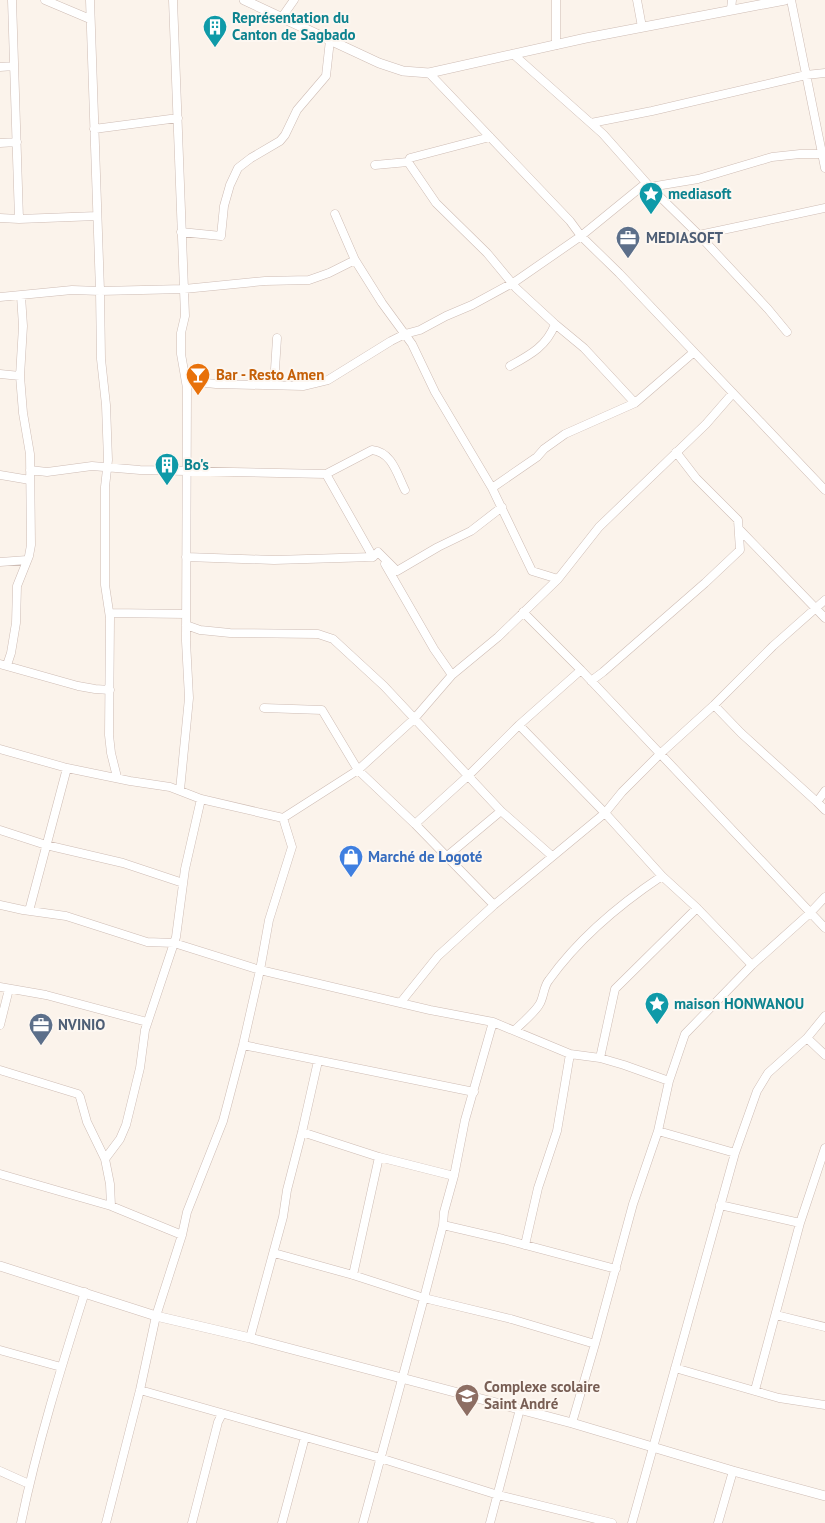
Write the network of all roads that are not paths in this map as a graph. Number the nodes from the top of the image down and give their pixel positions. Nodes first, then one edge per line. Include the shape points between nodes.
1 (12, 0) edge
2 (45, 0) edge
3 (90, 0) edge
4 (173, 0) edge
5 (244, 0) edge
6 (294, 0) edge
7 (556, 0) edge
8 (637, 0) edge
9 (784, 0) edge
10 (791, 0) edge
11 (732, 5) edge
12 (282, 17) junction
13 (90, 19) junction
14 (642, 27) junction
15 (330, 40) junction
16 (556, 45) junction
17 (513, 54) junction
18 (14, 66) junction
19 (0, 67) edge
20 (429, 73) junction
21 (825, 73) edge
22 (806, 75) junction
23 (178, 118) junction
24 (590, 122) junction
25 (94, 128) junction
26 (490, 138) junction
27 (17, 142) junction
28 (0, 143) edge
29 (824, 154) edge
30 (408, 162) junction
31 (375, 165) dead end
32 (825, 168) edge
33 (648, 185) junction
34 (825, 208) edge
35 (335, 214) dead end
36 (97, 216) junction
37 (0, 218) edge
38 (19, 219) junction
39 (181, 232) junction
40 (699, 235) junction
41 (581, 236) junction
42 (355, 260) junction
43 (512, 283) junction
44 (184, 289) junction
45 (100, 291) junction
46 (20, 296) junction
47 (0, 297) edge
48 (555, 324) junction
49 (787, 332) dead end
50 (405, 334) junction
51 (277, 338) dead end
52 (694, 352) junction
53 (510, 366) dead end
54 (0, 374) edge
55 (20, 376) junction
56 (187, 381) junction
57 (274, 385) junction
58 (733, 393) junction
59 (635, 403) junction
60 (676, 452) junction
61 (108, 468) junction
62 (30, 470) junction
63 (187, 472) junction
64 (0, 474) edge
65 (326, 474) junction
66 (30, 480) junction
67 (492, 488) junction
68 (405, 490) dead end
69 (825, 490) edge
70 (502, 507) junction
71 (739, 530) junction
72 (376, 554) junction
73 (186, 557) junction
74 (28, 560) junction
75 (0, 562) edge
76 (558, 579) junction
77 (825, 600) edge
78 (817, 609) junction
79 (523, 612) junction
80 (110, 613) junction
81 (186, 614) junction
82 (825, 618) edge
83 (186, 625) junction
84 (3, 664) edge
85 (581, 670) junction
86 (452, 675) junction
87 (591, 681) junction
88 (110, 690) junction
89 (714, 705) junction
90 (264, 708) dead end
91 (414, 719) junction
92 (519, 725) junction
93 (0, 748) edge
94 (660, 754) junction
95 (67, 768) junction
96 (358, 770) junction
97 (469, 775) junction
98 (117, 777) junction
99 (180, 790) junction
100 (825, 791) edge
101 (201, 799) junction
102 (817, 802) junction
103 (825, 810) edge
104 (501, 811) junction
105 (605, 813) junction
106 (283, 818) junction
107 (415, 824) junction
108 (0, 830) edge
109 (46, 845) junction
110 (552, 856) junction
111 (446, 857) junction
112 (662, 876) junction
113 (183, 883) junction
114 (825, 897) edge
115 (0, 905) edge
116 (494, 905) junction
117 (697, 908) junction
118 (29, 911) junction
119 (810, 912) junction
120 (825, 928) edge
121 (174, 943) junction
122 (752, 965) junction
123 (260, 970) junction
124 (0, 987) edge
125 (9, 989) junction
126 (401, 1002) junction
127 (825, 1016) edge
128 (147, 1022) junction
129 (493, 1022) junction
130 (0, 1025) edge
131 (515, 1030) junction
132 (807, 1038) junction
133 (243, 1045) junction
134 (570, 1054) junction
135 (825, 1055) edge
136 (600, 1058) junction
137 (318, 1061) junction
138 (0, 1070) edge
139 (669, 1082) junction
140 (474, 1092) junction
141 (658, 1131) junction
142 (302, 1132) junction
143 (825, 1148) edge
144 (736, 1153) junction
145 (379, 1156) junction
146 (105, 1159) junction
147 (0, 1174) edge
148 (454, 1176) junction
149 (720, 1205) junction
150 (111, 1206) junction
151 (800, 1223) junction
152 (443, 1225) junction
153 (182, 1235) junction
154 (525, 1245) junction
155 (274, 1254) junction
156 (0, 1266) edge
157 (616, 1269) junction
158 (353, 1275) junction
159 (86, 1292) junction
160 (424, 1298) junction
161 (776, 1315) junction
162 (156, 1316) junction
163 (825, 1327) edge
164 (250, 1338) junction
165 (595, 1344) junction
166 (0, 1350) edge
167 (61, 1367) junction
168 (675, 1368) junction
169 (402, 1379) junction
170 (140, 1390) junction
171 (755, 1390) junction
172 (825, 1405) edge
173 (520, 1409) junction
174 (222, 1414) junction
175 (572, 1423) junction
176 (305, 1437) junction
177 (654, 1447) junction
178 (380, 1458) junction
179 (0, 1471) edge
180 (733, 1471) junction
181 (29, 1484) junction
182 (498, 1495) junction
183 (825, 1496) edge
184 (21, 1523) edge
185 (106, 1523) edge
186 (192, 1523) edge
187 (282, 1523) edge
188 (363, 1523) edge
189 (490, 1523) edge
190 (612, 1523) edge
191 (632, 1523) edge
192 (718, 1523) edge

1 - 18 street
2 - 13 street
3 - 13 street
4 - 23 street
5 - 12 street
6 - 12 street
7 - 16 street
8 - 14 street
9 - 11 street
10 - 22 street
11 - 14 street
12 - 15 street
13 - 25 street
14 - 16 street
15 - 20 street via 390,67
15 - 39 street via 326,76 297,110 286,135 238,168 224,206 221,236
16 - 17 street
17 - 20 street
17 - 24 street
18 - 19 street
18 - 27 street
20 - 26 street
21 - 22 street
22 - 24 street
22 - 29 street
23 - 25 street
23 - 39 street
24 - 33 street
25 - 36 street
26 - 30 street via 410,158
26 - 41 street
27 - 28 street
27 - 38 street
29 - 32 street
29 - 33 street via 772,157 698,179
30 - 31 street
30 - 43 street via 436,203 487,253
33 - 40 street
33 - 41 street
34 - 40 street
35 - 42 street
36 - 38 street
36 - 45 street
37 - 38 street
39 - 44 street
40 - 49 street
41 - 43 street
41 - 52 street
42 - 44 street via 309,280
42 - 50 street
43 - 48 street
43 - 50 street via 472,306
44 - 45 street
44 - 56 street via 185,316 180,354
45 - 46 street via 72,290
45 - 61 street
46 - 47 street
46 - 55 street via 23,326
48 - 53 street via 542,346
48 - 59 street via 584,348
50 - 57 street via 328,380 303,386
50 - 67 street
51 - 57 street
52 - 58 street
52 - 59 street
54 - 55 street
55 - 62 street
56 - 57 street
56 - 63 street
58 - 60 street
58 - 69 street
59 - 67 street via 565,434 537,458
60 - 71 street via 696,478 738,520
60 - 76 street via 599,527
61 - 62 street
61 - 63 street
61 - 80 street via 105,487 105,585
62 - 66 street
63 - 65 street
63 - 73 street
64 - 66 street
65 - 68 street via 372,450 378,450 391,461
65 - 72 street
66 - 74 street via 31,545
67 - 70 street
70 - 72 street via 471,531 397,571
70 - 76 street via 532,572
71 - 78 street
71 - 87 street via 740,550
72 - 73 street via 274,560
72 - 86 street
73 - 81 street
74 - 75 street
74 - 84 street via 17,586 11,653
76 - 79 street
77 - 78 street
78 - 82 street
78 - 89 street via 773,646
79 - 85 street
79 - 86 street
80 - 81 street
80 - 88 street
81 - 83 street
83 - 91 street via 212,632 328,636 384,686
83 - 99 street via 189,698
84 - 88 street via 78,686
85 - 87 street
85 - 92 street
86 - 91 street
87 - 94 street
88 - 98 street via 111,753
89 - 94 street
89 - 102 street
90 - 96 street via 322,710
91 - 96 street
91 - 97 street
92 - 97 street
92 - 105 street
93 - 95 street
94 - 105 street
94 - 119 street
95 - 98 street
95 - 109 street
96 - 106 street
96 - 107 street
97 - 104 street
97 - 107 street
98 - 99 street
99 - 101 street
100 - 102 street
101 - 106 street
101 - 113 street
102 - 103 street
104 - 110 street
104 - 111 street
105 - 110 street
105 - 112 street
106 - 123 street via 292,846 269,920
107 - 111 street
108 - 109 street
109 - 113 street via 123,863
109 - 118 street
110 - 116 street
111 - 116 street
112 - 117 street
112 - 131 street via 637,892 574,950 547,982 540,1004
113 - 121 street
114 - 119 street
115 - 118 street
116 - 126 street via 438,956
117 - 122 street
117 - 136 street via 615,989
118 - 121 street via 66,916 147,942
119 - 120 street
119 - 122 street
121 - 123 street
121 - 128 street
122 - 139 street via 685,1034
123 - 126 street
123 - 133 street
124 - 125 street
125 - 128 street via 46,995
125 - 130 street
126 - 129 street
127 - 132 street
128 - 146 street via 126,1125
129 - 131 street
129 - 140 street
131 - 134 street
132 - 135 street
132 - 144 street via 768,1073 757,1091
133 - 137 street
133 - 153 street via 223,1122 187,1212
134 - 136 street
134 - 154 street via 557,1131 538,1188
136 - 139 street
137 - 140 street
137 - 142 street
138 - 146 street via 78,1094
139 - 141 street
140 - 148 street
141 - 144 street
141 - 157 street via 632,1204
142 - 145 street
142 - 155 street
143 - 151 street
144 - 149 street
145 - 148 street
145 - 158 street
146 - 150 street
147 - 150 street
148 - 152 street
149 - 151 street
149 - 168 street
150 - 153 street
151 - 161 street
152 - 154 street
152 - 160 street
153 - 162 street
154 - 157 street
155 - 158 street
155 - 164 street
156 - 159 street
157 - 165 street
158 - 160 street
159 - 162 street
159 - 167 street
160 - 165 street
160 - 169 street
161 - 163 street
161 - 171 street
162 - 164 street
162 - 170 street
164 - 169 street
165 - 175 street
166 - 167 street
167 - 181 street
168 - 171 street
168 - 177 street
169 - 173 street
169 - 178 street
170 - 174 street
170 - 185 street
171 - 172 street via 779,1398
173 - 175 street
173 - 182 street
174 - 176 street
174 - 186 street
175 - 177 street
176 - 178 street
176 - 187 street
177 - 180 street
177 - 191 street
178 - 182 street
178 - 188 street
179 - 181 street
180 - 183 street
180 - 192 street
181 - 184 street
182 - 189 street
182 - 190 street

